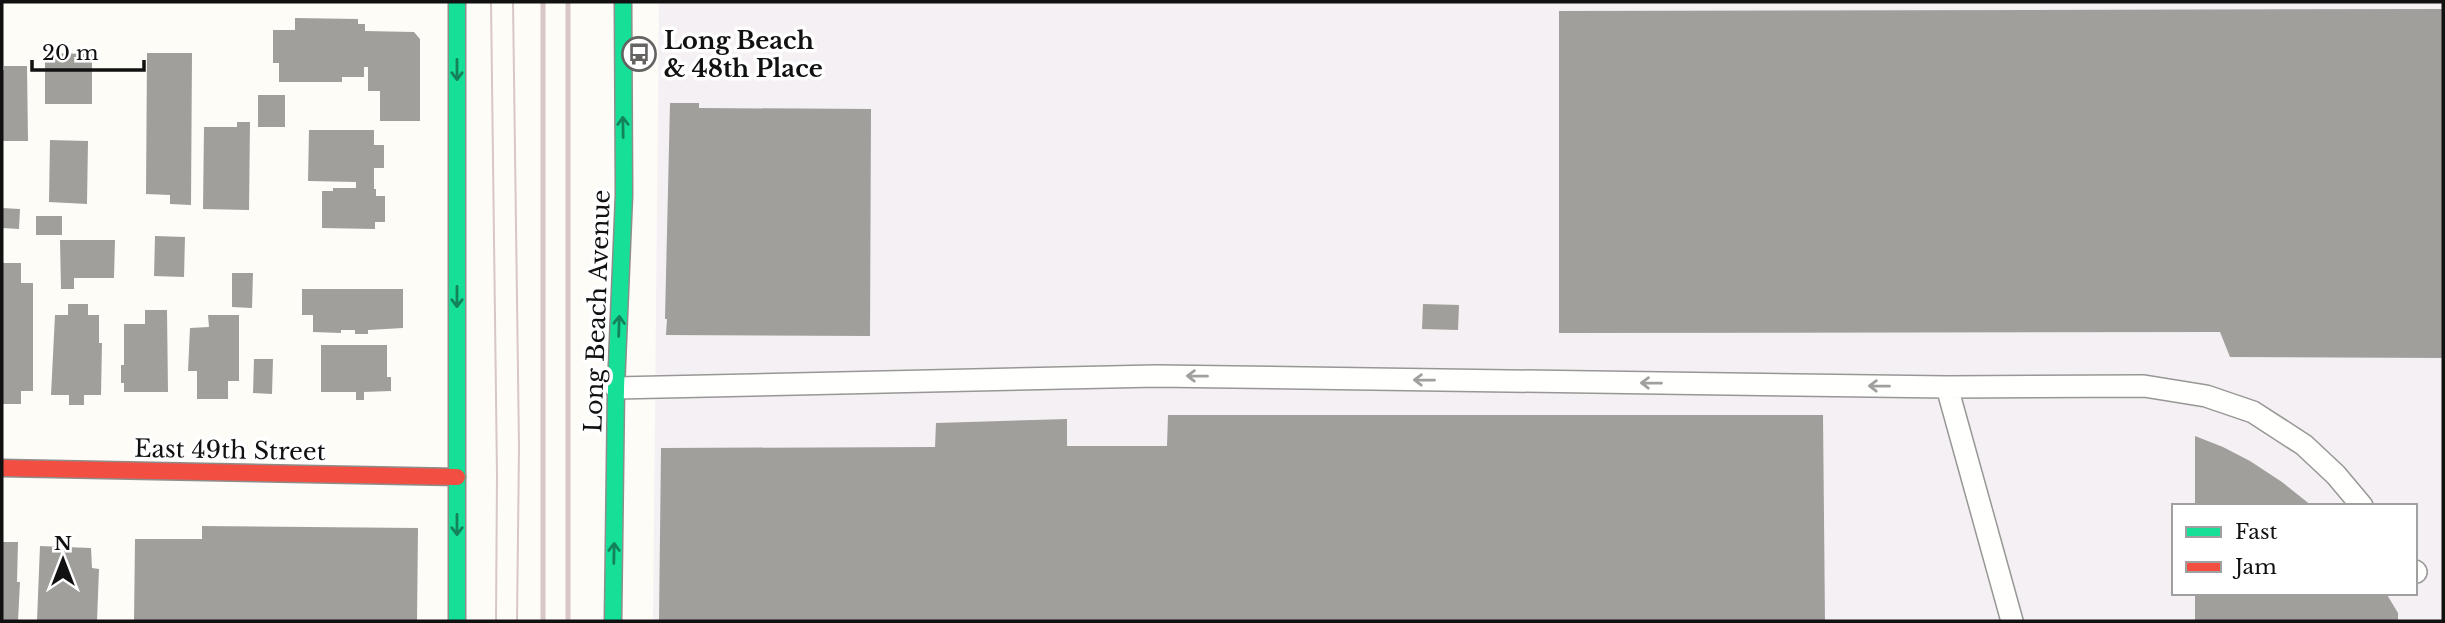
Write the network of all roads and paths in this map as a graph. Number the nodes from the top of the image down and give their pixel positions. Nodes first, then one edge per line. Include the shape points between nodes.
1 (457, 2) edge
2 (623, 2) edge
3 (1947, 387) junction
4 (616, 388) junction
5 (2, 468) edge
6 (457, 477) junction
7 (2360, 504) edge
8 (457, 621) edge
9 (612, 621) edge
10 (2012, 621) edge

1 -> 6 street
4 -> 2 street, Long Beach Avenue via 624,195
3 -> 4 lane via 1156,376
3 - 7 lane via 2144,386 2206,396 2253,412 2304,445
3 - 10 lane
9 -> 4 street, Long Beach Avenue
5 - 6 street, East 49th Street
6 -> 8 street

